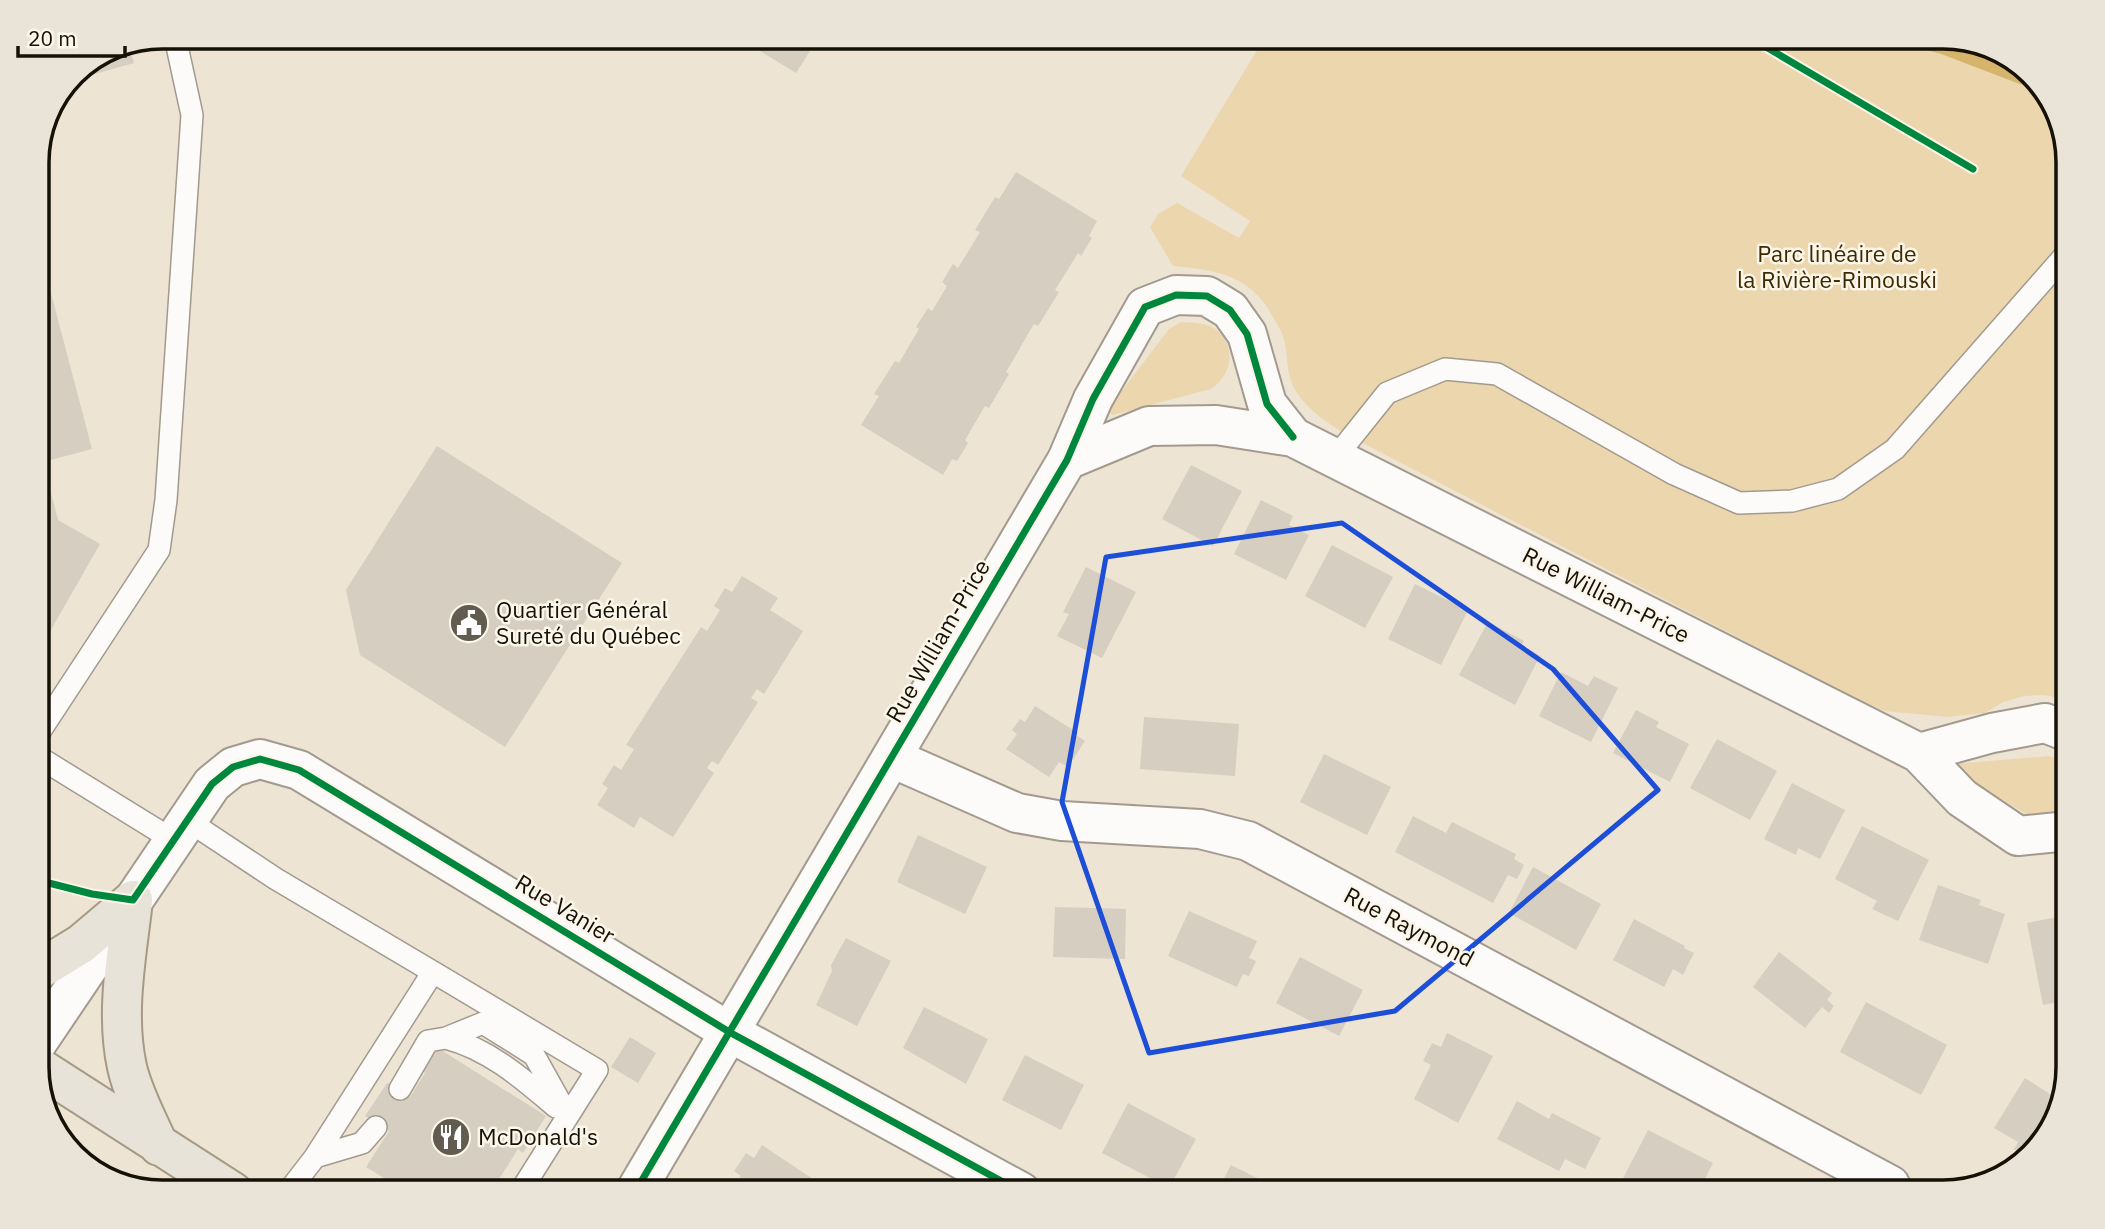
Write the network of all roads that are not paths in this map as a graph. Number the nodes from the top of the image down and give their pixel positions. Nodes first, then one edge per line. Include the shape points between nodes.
1 (178, 49) edge
2 (2056, 266) edge
3 (1293, 437) junction
4 (1335, 458) junction
5 (1067, 460) junction
6 (49, 718) edge
7 (2056, 728) edge
8 (1919, 753) junction
9 (892, 758) junction
10 (49, 762) edge
11 (180, 830) junction
12 (2056, 832) edge
13 (133, 900) junction
14 (49, 964) edge
15 (433, 972) junction
16 (49, 1026) edge
17 (731, 1033) junction
18 (49, 1074) edge
19 (400, 1089) dead end
20 (568, 1116) junction
21 (376, 1127) dead end
22 (159, 1146) junction
23 (315, 1157) junction
24 (214, 1180) edge
25 (297, 1180) edge
26 (528, 1180) edge
27 (642, 1180) edge
28 (999, 1180) edge
29 (1881, 1180) edge

1 - 6 lane via 192,115 159,550
2 - 4 lane via 1895,449 1838,489 1792,501 1740,503 1674,474 1497,374 1445,369 1387,393
3 - 4 street, Rue William-Price
3 - 5 street, Rue William-Price via 1216,425 1149,426
3 - 5 street, Rue William-Price via 1267,404 1247,334 1230,310 1207,296 1176,295 1145,307 1093,398
4 - 8 street, Rue William-Price
5 - 9 street, Rue William-Price
7 - 8 street via 2045,723
8 - 12 street, Rue William-Price via 1962,798 2018,836
9 - 17 street, Rue William-Price
9 - 29 street, Rue Raymond via 1017,813 1062,821 1200,830 1248,841
10 - 11 lane
11 - 13 street, Rue Vanier
11 - 15 lane via 276,879
11 - 17 street, Rue Vanier via 212,784 233,767 260,759 299,770
13 - 14 main road via 81,944
13 - 16 street, Rue Vanier
13 - 22 main road via 121,1033 127,1068
15 - 20 lane via 597,1070
15 - 23 lane
17 - 27 street, Rue William-Price
17 - 28 street, Rue Vanier
18 - 22 main road
19 - 20 lane via 428,1041 483,1023 534,1055
20 - 26 lane
21 - 23 lane via 362,1143
22 - 24 main road
23 - 25 lane

